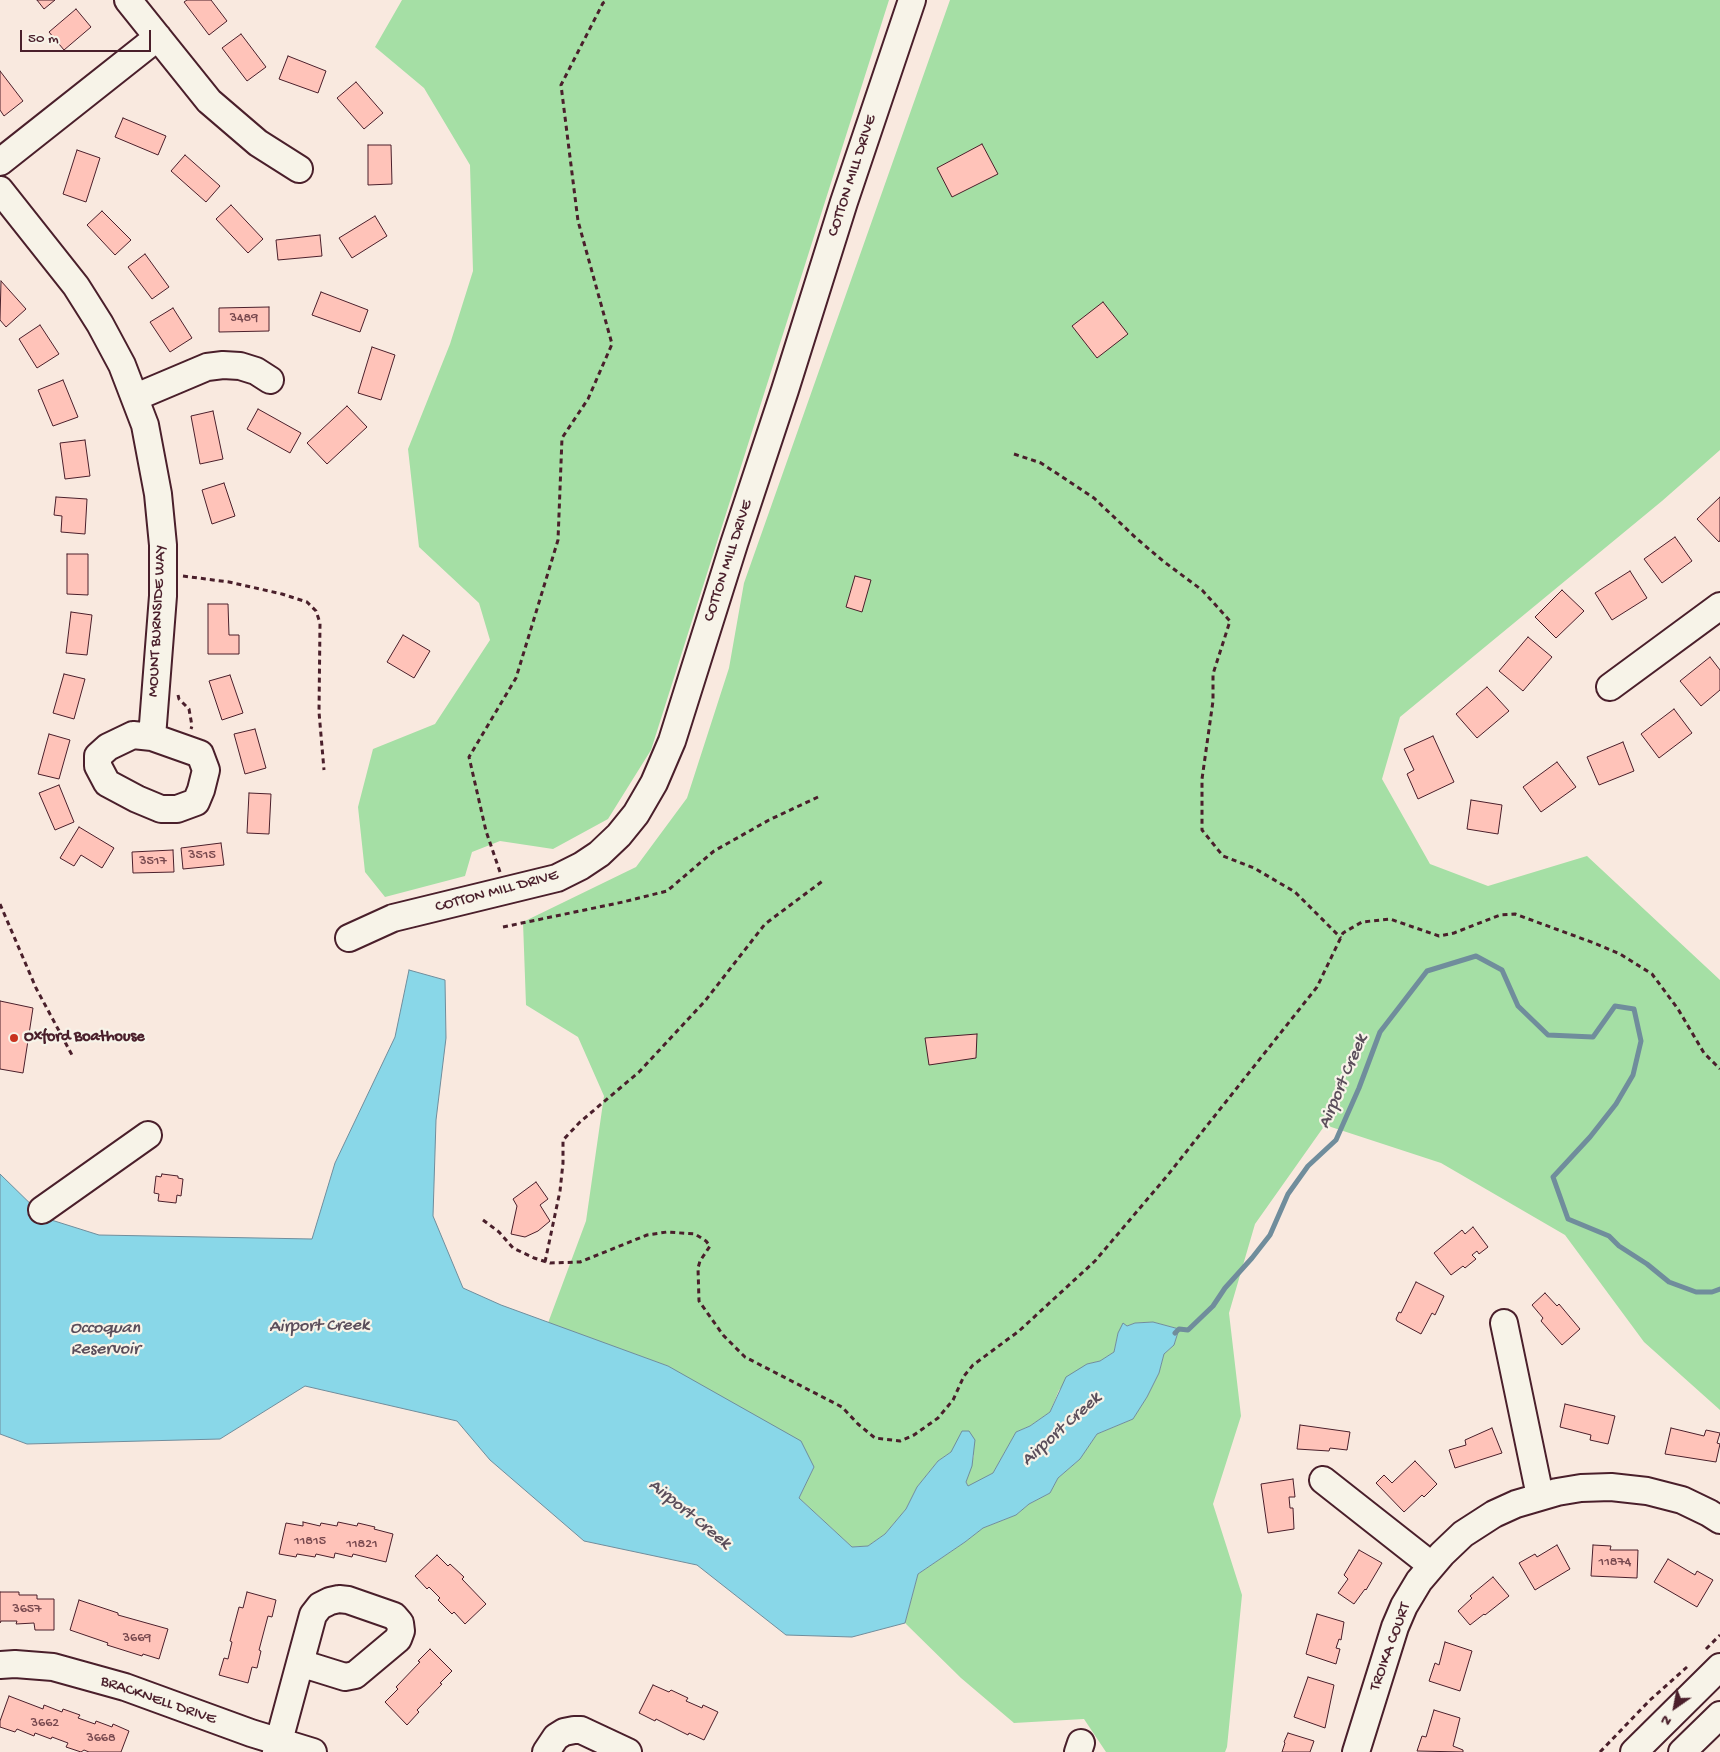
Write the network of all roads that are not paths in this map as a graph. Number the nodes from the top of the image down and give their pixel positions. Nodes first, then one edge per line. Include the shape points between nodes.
1 (128, 0) edge
2 (912, 0) edge
3 (158, 38) junction
4 (0, 162) edge
5 (299, 169) dead end
6 (0, 190) edge
7 (270, 380) dead end
8 (136, 397) junction
9 (1720, 606) edge
10 (1610, 687) dead end
11 (152, 736) dead end
12 (349, 938) dead end
13 (148, 1135) dead end
14 (42, 1210) dead end
15 (1504, 1322) dead end
16 (1323, 1480) dead end
17 (1540, 1496) junction
18 (1720, 1520) edge
19 (1431, 1565) junction
20 (1711, 1660) edge
21 (300, 1663) dead end
22 (0, 1665) edge
23 (1720, 1715) edge
24 (278, 1747) edge
25 (313, 1752) edge
26 (546, 1752) edge
27 (628, 1752) edge
28 (1356, 1752) edge
29 (1634, 1752) edge
30 (1682, 1752) edge

1 - 3 street
2 - 12 street, COTTON MILL DRIVE via 672,741 636,814 599,854 557,878 393,918
3 - 4 street
3 - 5 street via 227,117 258,143
6 - 8 street, MOUNT BURNSIDE WAY via 76,286 100,324
7 - 8 street via 240,366 224,365 207,368
8 - 11 street, MOUNT BURNSIDE WAY via 150,445 163,545 163,596
9 - 10 street
13 - 14 street
15 - 17 street
16 - 19 street
17 - 18 street, TROIKA COURT via 1589,1488 1647,1491 1682,1500
17 - 19 street, TROIKA COURT via 1494,1514 1464,1534
19 - 28 street, TROIKA COURT via 1419,1580 1395,1627
20 - 29 street
21 - 24 street
22 - 24 street, BRACKNELL DRIVE via 53,1667 125,1687
23 - 30 street
24 - 25 street, BRACKNELL DRIVE
26 - 27 street via 556,1737 574,1730 581,1730

